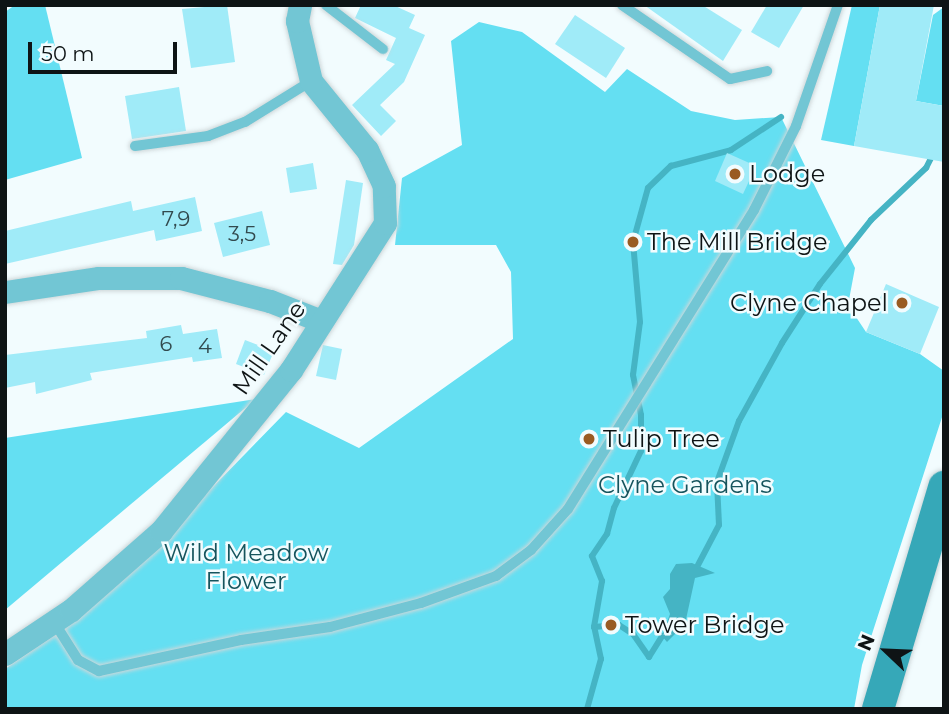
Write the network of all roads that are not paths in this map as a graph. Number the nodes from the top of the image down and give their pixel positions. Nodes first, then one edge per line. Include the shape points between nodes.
1 (300, 5) edge
2 (326, 5) edge
3 (622, 5) edge
4 (838, 5) edge
5 (383, 49) dead end
6 (767, 71) dead end
7 (311, 80) junction
8 (135, 146) dead end
9 (5, 292) edge
10 (321, 321) junction
11 (944, 487) edge
12 (54, 622) junction
13 (5, 654) edge
14 (878, 709) edge

1 - 7 street, Mill Lane via 298,21
2 - 5 lane
3 - 6 lane via 730,79
4 - 12 lane via 796,126 754,210 568,509 531,550 496,576 421,603 330,627 241,640 99,671 78,660
7 - 8 lane via 245,122 208,136
7 - 10 street, Mill Lane via 367,150 384,186 385,223
9 - 10 street via 99,278 181,278 270,301
10 - 12 street, Mill Lane via 291,370 161,531
11 - 14 main road
12 - 13 street, Mill Lane

